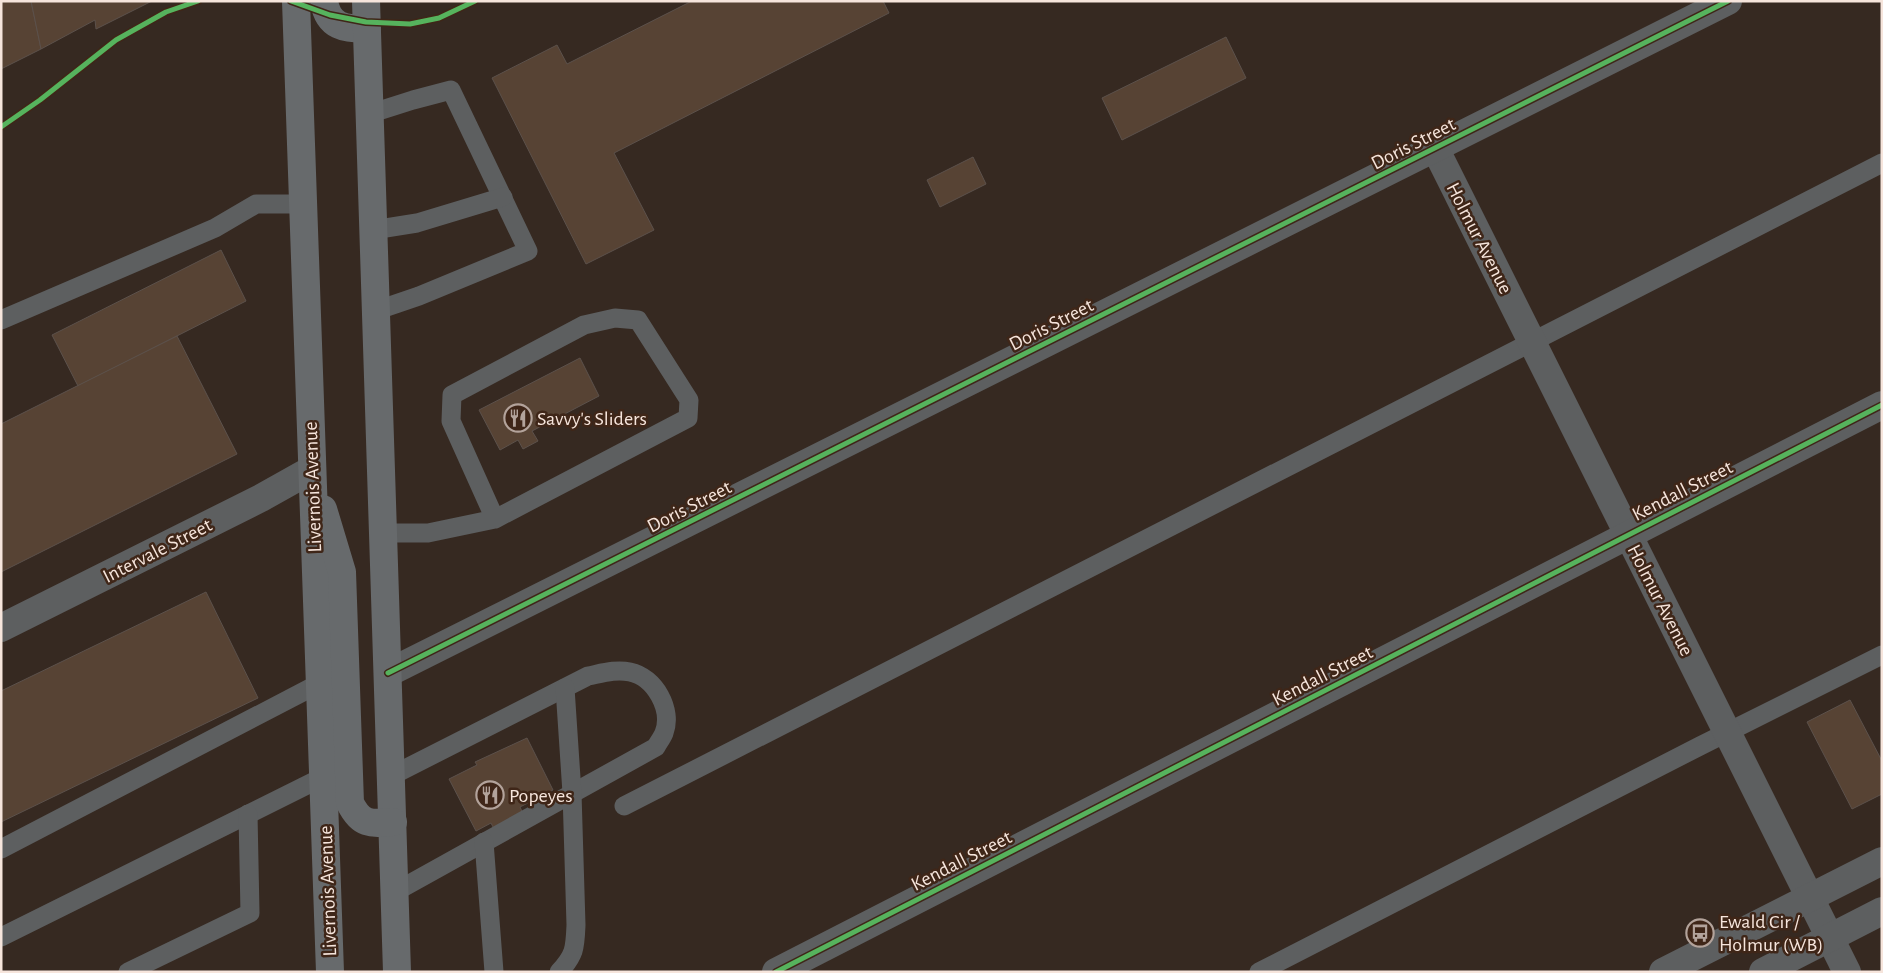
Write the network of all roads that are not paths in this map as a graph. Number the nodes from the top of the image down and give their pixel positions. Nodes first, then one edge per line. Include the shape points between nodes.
1 (296, 1) edge
2 (324, 1) edge
3 (366, 1) edge
4 (1713, 5) edge
5 (367, 29) junction
6 (369, 114) junction
7 (1435, 148) junction
8 (1882, 163) edge
9 (503, 197) junction
10 (304, 204) junction
11 (373, 230) junction
12 (376, 311) junction
13 (1, 320) edge
14 (1532, 342) junction
15 (1882, 405) edge
16 (311, 470) junction
17 (495, 519) junction
18 (383, 534) junction
19 (1628, 534) junction
20 (1, 628) edge
21 (1882, 655) edge
22 (388, 673) junction
23 (320, 683) junction
24 (565, 688) junction
25 (1727, 732) junction
26 (391, 776) junction
27 (323, 777) junction
28 (572, 793) junction
29 (624, 806) dead end
30 (248, 814) junction
31 (393, 822) junction
32 (484, 842) junction
33 (1, 849) edge
34 (1882, 860) edge
35 (395, 892) junction
36 (1810, 897) junction
37 (1882, 911) edge
38 (1, 936) edge
39 (1830, 937) junction
40 (128, 972) edge
41 (330, 972) edge
42 (397, 972) edge
43 (494, 972) edge
44 (559, 972) edge
45 (776, 972) edge
46 (1259, 972) edge
47 (1663, 972) edge
48 (1763, 972) edge
49 (1847, 972) edge

1 - 10 main road, Livernois Avenue
2 - 5 main road via 325,8 340,27
3 - 5 main road
4 - 7 street, Doris Street
5 - 6 main road
6 - 9 lane via 451,90
6 - 11 main road
7 - 14 street, Holmur Avenue
7 - 22 street, Doris Street
8 - 14 lane
9 - 11 lane via 417,223
9 - 12 lane via 528,251
10 - 13 lane via 256,204 215,228
10 - 16 main road, Livernois Avenue
11 - 12 main road
12 - 18 main road
14 - 19 street, Holmur Avenue
14 - 29 lane
15 - 19 street, Kendall Street
16 - 20 street, Intervale Street
16 - 23 main road, Livernois Avenue
16 - 31 main road via 342,572 350,803 360,819
17 - 17 lane via 688,418 689,400 638,320 615,318 584,324 452,395 451,421
17 - 18 lane via 428,534
18 - 22 main road
19 - 25 street, Holmur Avenue
19 - 45 street, Kendall Street
21 - 25 lane
22 - 26 main road
23 - 27 main road, Livernois Avenue
23 - 33 lane
24 - 26 lane
24 - 28 lane
24 - 28 lane via 588,676 612,671 632,672 646,679 660,695 666,711 664,733 656,747
25 - 36 street, Holmur Avenue
25 - 46 lane
26 - 31 main road
27 - 30 lane
27 - 41 main road, Livernois Avenue
28 - 32 lane
28 - 44 lane via 575,947 570,960
30 - 38 lane
30 - 40 lane via 250,913
31 - 35 main road
32 - 35 lane
32 - 43 lane
34 - 36 street
35 - 42 main road
36 - 39 street, Holmur Avenue
36 - 47 street
37 - 39 street
39 - 48 street
39 - 49 street, Holmur Avenue

